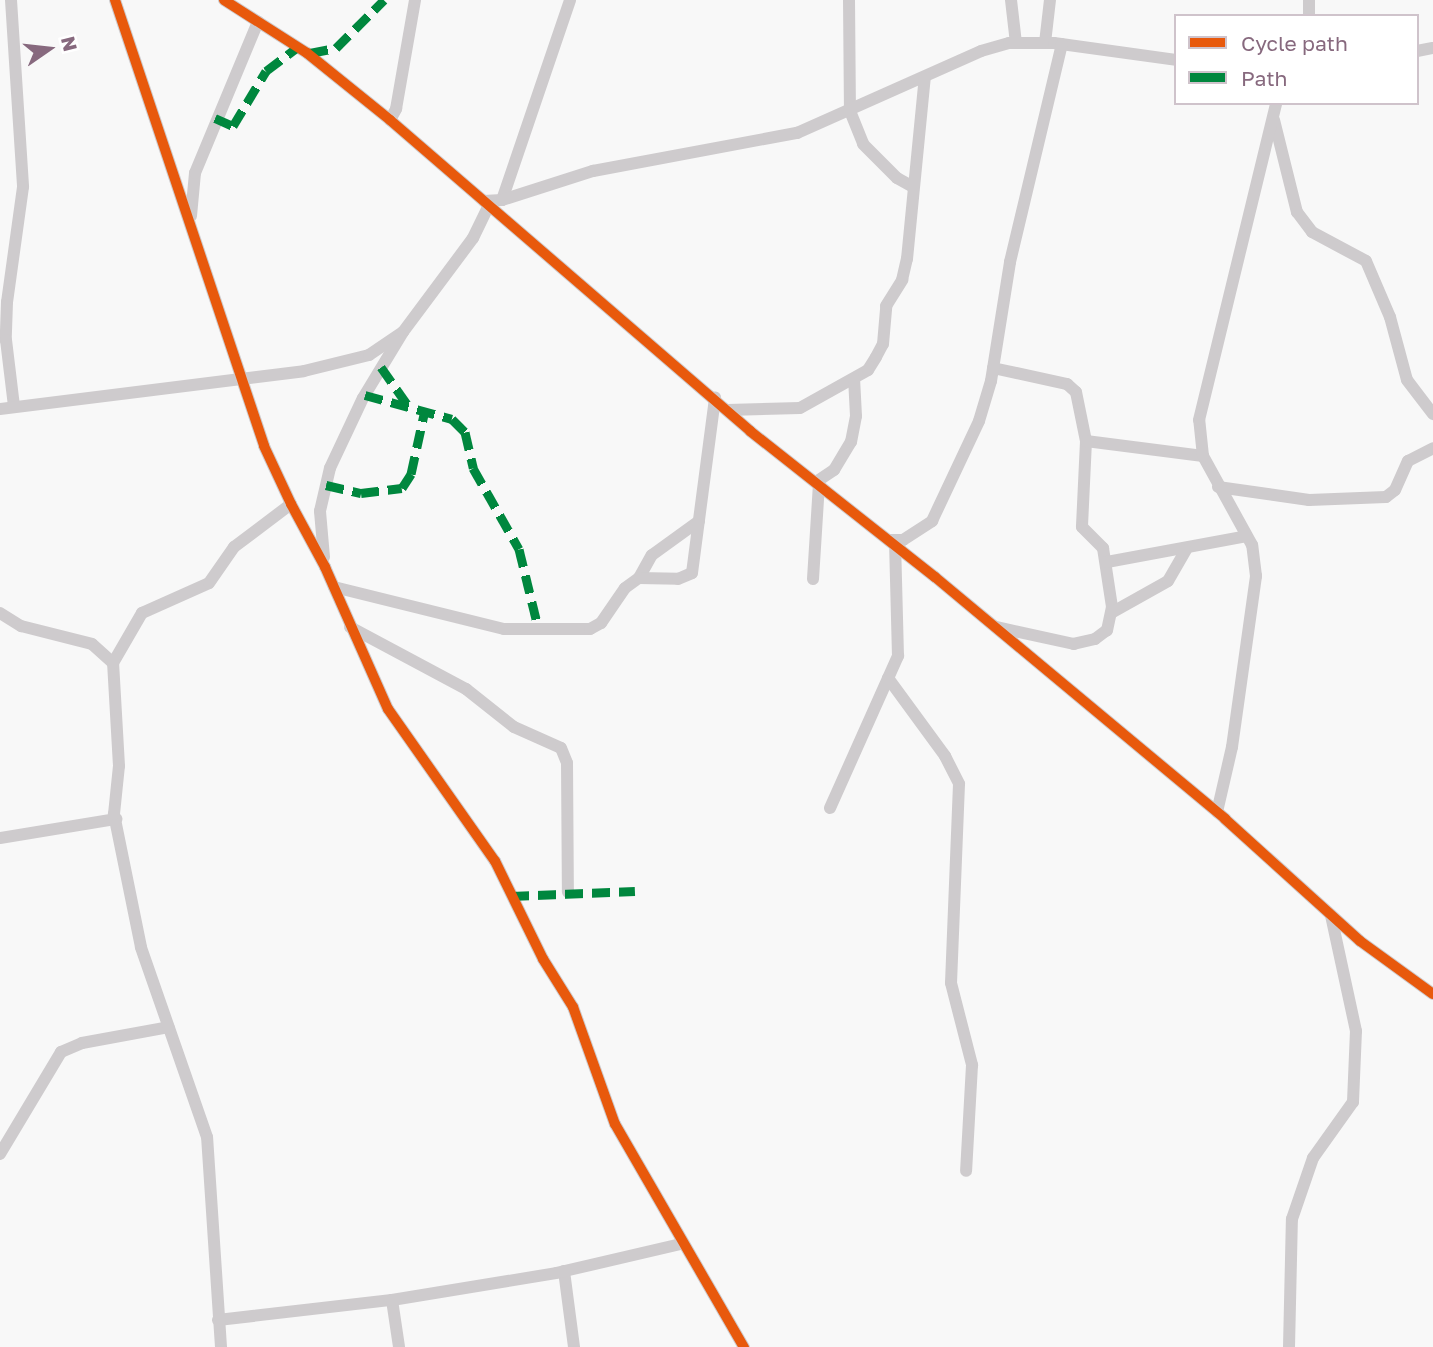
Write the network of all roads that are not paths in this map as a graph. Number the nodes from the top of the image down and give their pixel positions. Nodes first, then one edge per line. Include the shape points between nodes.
1 (11, 0) edge
2 (115, 0) edge
3 (224, 0) edge
4 (415, 0) edge
5 (570, 0) edge
6 (849, 0) edge
7 (1011, 0) edge
8 (1050, 0) edge
9 (258, 22) junction
10 (1016, 43) junction
11 (1045, 43) junction
12 (1062, 44) junction
13 (1174, 60) edge
14 (925, 77) junction
15 (1275, 110) edge
16 (850, 111) junction
17 (390, 120) junction
18 (913, 187) junction
19 (492, 202) junction
20 (191, 230) junction
21 (403, 332) junction
22 (993, 368) junction
23 (855, 379) junction
24 (241, 380) junction
25 (715, 398) junction
26 (14, 406) junction
27 (0, 410) edge
28 (727, 410) junction
29 (1433, 414) edge
30 (1086, 441) junction
31 (1433, 448) edge
32 (1203, 456) junction
33 (818, 483) junction
34 (1218, 488) junction
35 (291, 504) junction
36 (699, 521) junction
37 (1247, 536) junction
38 (892, 542) junction
39 (1186, 550) junction
40 (1107, 562) junction
41 (326, 567) junction
42 (639, 578) junction
43 (813, 579) dead end
44 (334, 587) junction
45 (1111, 613) junction
46 (1, 618) edge
47 (988, 624) junction
48 (350, 627) junction
49 (113, 663) junction
50 (888, 678) junction
51 (830, 808) dead end
52 (1217, 812) junction
53 (116, 819) junction
54 (0, 838) edge
55 (568, 892) dead end
56 (1331, 915) junction
57 (1433, 994) edge
58 (169, 1027) junction
59 (0, 1154) edge
60 (966, 1171) dead end
61 (681, 1244) junction
62 (564, 1271) junction
63 (391, 1300) junction
64 (218, 1320) junction
65 (222, 1347) edge
66 (399, 1347) edge
67 (574, 1347) edge
68 (744, 1347) edge
69 (1289, 1347) edge

1 - 26 street via 23,173 7,302 6,340
2 - 20 street
3 - 9 street
4 - 17 street
5 - 19 street
6 - 16 street
7 - 10 street
8 - 11 street
9 - 17 street via 307,53
9 - 20 street via 195,173
10 - 11 street
10 - 14 street via 981,51
11 - 12 street
12 - 13 street
12 - 22 street via 1010,262
14 - 16 street
14 - 18 street
15 - 29 street via 1297,212 1312,232 1366,261 1390,317 1407,380
15 - 32 street via 1208,375 1199,420
16 - 18 street via 863,144 897,178
16 - 19 street via 797,133 593,171
17 - 19 street
18 - 23 street via 907,259 902,280 886,306 883,344 868,370
19 - 21 street via 445,279
19 - 25 street
20 - 24 street
21 - 24 street via 369,355
21 - 41 street via 363,398 330,468 320,511
22 - 30 street via 1067,384 1076,393
22 - 38 street via 979,421 932,521
23 - 28 street via 800,408
23 - 33 street via 851,442 834,470
24 - 26 street
24 - 35 street
25 - 28 street
25 - 36 street
26 - 27 street
28 - 33 street
30 - 32 street
30 - 40 street via 1082,527 1103,548
31 - 34 street via 1408,461 1395,490 1386,497 1309,500
32 - 34 street
33 - 38 street
33 - 43 street
34 - 37 street
35 - 41 street
35 - 49 street via 234,547 209,583 142,613
36 - 42 street via 652,555
36 - 42 street via 692,573 678,579
37 - 39 street
37 - 52 street via 1256,576 1232,747
38 - 47 street
38 - 50 street via 900,644
39 - 40 street
39 - 45 street via 1168,581
40 - 45 street
41 - 44 street
42 - 44 street via 625,588 601,623 578,632 504,629
44 - 48 street
45 - 47 street via 1107,631 1074,644 1018,635
46 - 49 street via 92,644
47 - 52 street
48 - 55 street via 466,689 513,727 561,748 567,763
48 - 61 street via 407,740 495,861 533,942 573,1007 615,1124
49 - 53 street
50 - 51 street
50 - 60 street via 960,784 951,983 972,1065
52 - 56 street
53 - 54 street
53 - 58 street via 141,947
56 - 57 street
56 - 69 street via 1356,1031 1353,1102 1313,1158 1292,1219
58 - 59 street via 82,1043 61,1052
58 - 64 street via 207,1137
61 - 62 street
61 - 68 street
62 - 63 street
62 - 67 street
63 - 64 street
63 - 66 street
64 - 65 street

